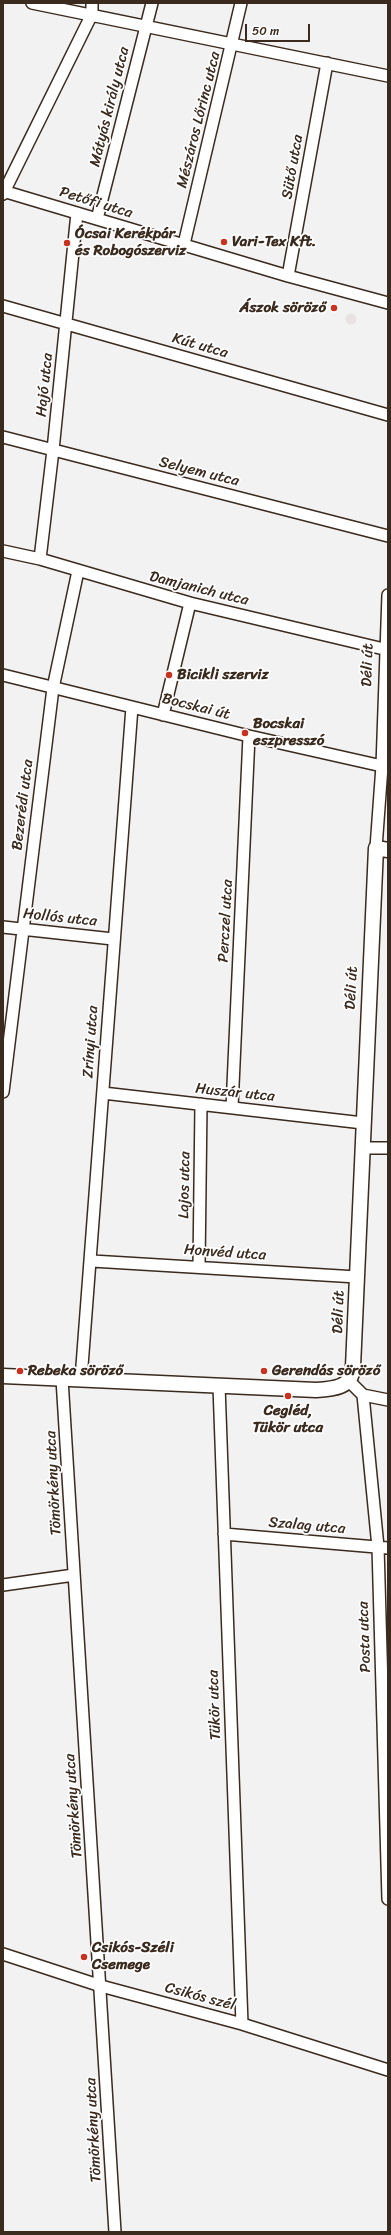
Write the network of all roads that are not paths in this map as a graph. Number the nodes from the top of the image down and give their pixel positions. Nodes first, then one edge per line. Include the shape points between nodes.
1 (32, 3) edge
2 (152, 3) edge
3 (241, 3) edge
4 (92, 9) edge
5 (147, 25) junction
6 (233, 44) junction
7 (327, 63) junction
8 (388, 76) edge
9 (3, 192) edge
10 (76, 212) junction
11 (97, 219) junction
12 (184, 244) junction
13 (288, 276) junction
14 (388, 303) edge
15 (3, 306) edge
16 (66, 323) junction
17 (388, 415) edge
18 (3, 437) edge
19 (54, 450) junction
20 (388, 536) edge
21 (3, 551) edge
22 (40, 559) junction
23 (78, 571) junction
24 (388, 595) edge
25 (190, 603) junction
26 (387, 649) edge
27 (3, 675) edge
28 (53, 688) junction
29 (132, 707) junction
30 (163, 715) junction
31 (249, 736) junction
32 (382, 766) junction
33 (382, 849) edge
34 (3, 927) edge
35 (22, 929) junction
36 (113, 938) junction
37 (3, 1085) edge
38 (103, 1092) junction
39 (201, 1104) junction
40 (232, 1107) junction
41 (363, 1123) junction
42 (363, 1148) junction
43 (388, 1148) edge
44 (92, 1261) junction
45 (198, 1267) junction
46 (357, 1277) junction
47 (3, 1376) edge
48 (62, 1379) junction
49 (81, 1380) junction
50 (349, 1381) junction
51 (219, 1386) junction
52 (364, 1395) junction
53 (388, 1400) edge
54 (224, 1534) junction
55 (383, 1547) edge
56 (74, 1576) junction
57 (3, 1585) edge
58 (388, 1899) edge
59 (3, 1954) edge
60 (101, 1986) junction
61 (242, 2024) junction
62 (388, 2070) edge
63 (115, 2232) edge

1 - 4 street
2 - 5 street, Mátyás király utca
3 - 6 street, Mészáros Lőrinc utca
4 - 5 street
4 - 9 street
5 - 6 street
5 - 11 street, Mátyás király utca
6 - 7 street
6 - 12 street, Mészáros Lőrinc utca
7 - 8 street
7 - 13 street, Sütő utca
9 - 10 street, Petőfi utca
10 - 11 street, Petőfi utca
10 - 16 street, Hajó utca
11 - 12 street, Petőfi utca
12 - 13 street, Petőfi utca
13 - 14 street, Petőfi utca
15 - 16 street, Kút utca
16 - 17 street, Kút utca
16 - 19 street, Hajó utca
18 - 19 street, Selyem utca
19 - 20 street, Selyem utca
19 - 22 street, Hajó utca
21 - 22 street, Damjanich utca
22 - 23 street, Damjanich utca
23 - 25 street, Damjanich utca
23 - 28 street, Bezerédi utca
24 - 26 street, Déli út
25 - 26 street, Damjanich utca
25 - 30 street
26 - 32 street, Déli út
27 - 28 street, Bocskai út
28 - 29 street, Bocskai út
28 - 35 street, Bezerédi utca
29 - 30 street, Bocskai út
29 - 36 street, Zrínyi utca
30 - 31 street, Bocskai út
31 - 32 street, Bocskai út
31 - 40 street, Perczel utca
32 - 33 street, Déli út
33 - 41 main road, Déli út
34 - 35 street, Hollós utca
35 - 36 street, Hollós utca
35 - 37 street, Bezerédi utca
36 - 38 street, Zrínyi utca
38 - 39 street, Huszár utca
38 - 44 street, Zrínyi utca
39 - 40 street, Huszár utca
39 - 45 street, Lajos utca
40 - 41 street, Huszár utca
41 - 42 main road, Déli út
42 - 43 street
42 - 46 main road, Déli út
44 - 45 street, Honvéd utca
44 - 49 street, Zrínyi utca
45 - 46 street, Honvéd utca
46 - 50 main road, Déli út via 353,1374
47 - 48 main road
48 - 49 main road
48 - 56 street, Tömörkény utca
49 - 51 main road
50 - 51 main road via 340,1387 316,1390
50 - 52 street
51 - 54 street, Tükör utca
52 - 53 street
52 - 55 street, Posta utca
54 - 55 street, Szalag utca
54 - 61 street, Tükör utca
55 - 58 street, Posta utca
56 - 57 street
56 - 60 street, Tömörkény utca
59 - 60 street, Csikós szél
60 - 61 street, Csikós szél
60 - 63 street, Tömörkény utca
61 - 62 street, Csikós szél

